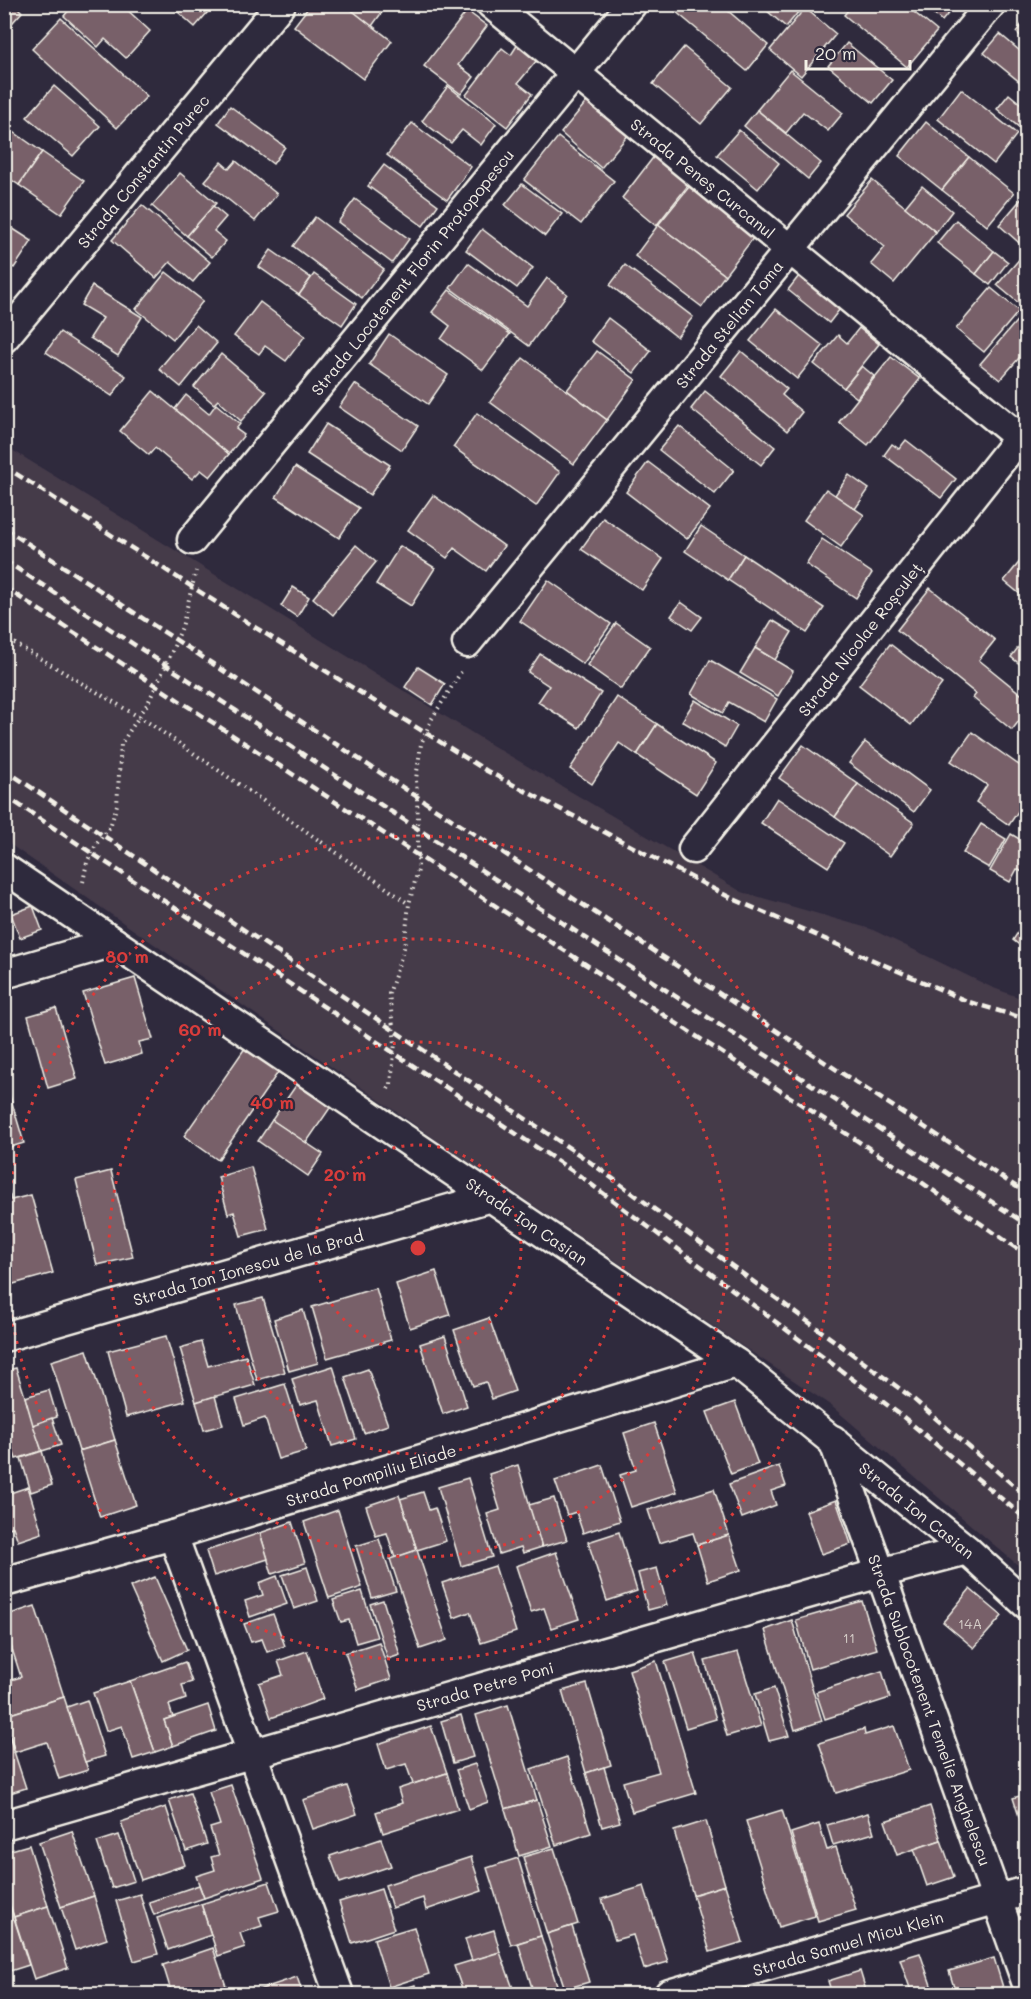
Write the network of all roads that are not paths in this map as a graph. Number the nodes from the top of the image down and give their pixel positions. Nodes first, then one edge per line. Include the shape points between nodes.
1 (281, 4) edge
2 (491, 4) edge
3 (632, 4) edge
4 (991, 4) edge
5 (575, 74) junction
6 (790, 249) junction
7 (4, 338) edge
8 (1024, 436) edge
9 (192, 540) road end
10 (467, 643) road end
11 (693, 849) dead end
12 (4, 868) edge
13 (114, 942) junction
14 (4, 974) edge
15 (491, 1197) junction
16 (4, 1337) edge
17 (736, 1363) junction
18 (832, 1440) junction
19 (172, 1535) junction
20 (967, 1550) junction
21 (880, 1573) junction
22 (4, 1582) edge
23 (1026, 1604) edge
24 (252, 1753) junction
25 (4, 1826) edge
26 (1026, 1891) edge
27 (998, 1900) junction
28 (1026, 1981) edge
29 (339, 1995) edge
30 (669, 1995) edge

1 - 7 street, Strada Constantin Purec
2 - 5 street, Strada Peneș Curcanul
3 - 5 street, Strada Locotenent Florin Protopopescu
4 - 6 street, Strada Stelian Toma
5 - 6 street, Strada Peneș Curcanul
5 - 9 street, Strada Locotenent Florin Protopopescu
6 - 8 street, Strada Peneș Curcanul
6 - 10 street, Strada Stelian Toma
8 - 11 street, Strada Nicolae Roșculeț
12 - 13 street, Strada Ion Casian
13 - 14 street
13 - 15 street, Strada Ion Casian
15 - 16 street, Strada Ion Ionescu de la Brad
15 - 17 street, Strada Ion Casian
17 - 18 street, Strada Ion Casian
17 - 19 street, Strada Pompiliu Eliade
18 - 20 street, Strada Ion Casian
18 - 21 street, Strada Sublocotenent Temelie Anghelescu
19 - 22 street, Strada Pompiliu Eliade
19 - 24 street
20 - 21 street, Strada Petre Poni
20 - 23 street, Strada Ion Casian
21 - 24 street, Strada Petre Poni
21 - 27 street, Strada Sublocotenent Temelie Anghelescu
24 - 25 street, Strada Petre Poni
24 - 29 street
26 - 27 street, Strada Samuel Micu Klein
27 - 28 street, Strada Sublocotenent Temelie Anghelescu
27 - 30 street, Strada Samuel Micu Klein

